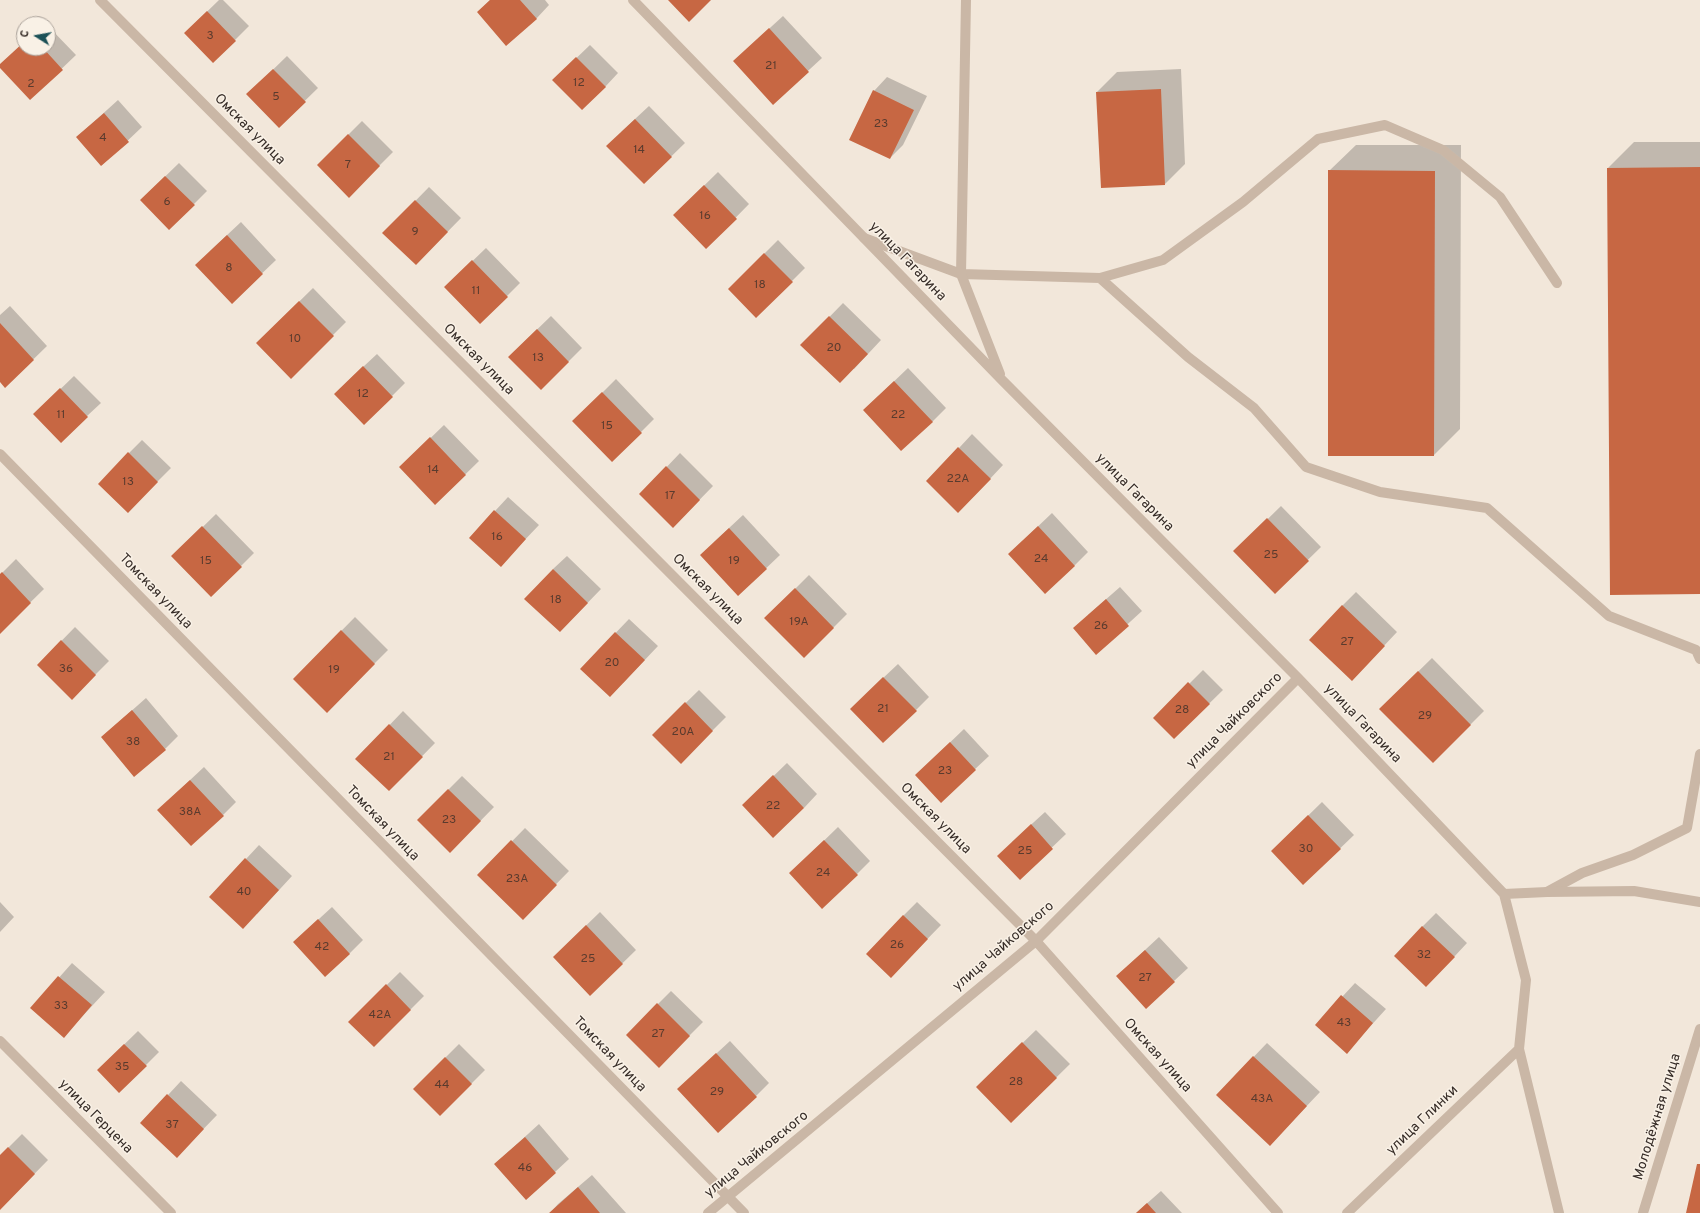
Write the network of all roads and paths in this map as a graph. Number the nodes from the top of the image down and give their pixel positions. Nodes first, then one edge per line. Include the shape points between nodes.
1 (100, 0) edge
2 (633, 0) edge
3 (966, 0) edge
4 (864, 238) junction
5 (961, 274) junction
6 (1100, 278) junction
7 (1557, 283) dead end
8 (1002, 380) junction
9 (0, 454) edge
10 (1700, 660) edge
11 (1298, 678) junction
12 (1700, 754) edge
13 (1547, 892) junction
14 (1504, 894) junction
15 (1700, 902) edge
16 (1036, 941) junction
17 (1700, 1029) edge
18 (0, 1041) edge
19 (1519, 1049) junction
20 (728, 1197) junction
21 (170, 1213) edge
22 (708, 1213) edge
23 (744, 1213) edge
24 (1278, 1213) edge
25 (1347, 1213) edge
26 (1559, 1213) edge
27 (1643, 1213) edge

1 - 16 street, Омская улица
2 - 4 street, улица Гагарина
3 - 5 street
4 - 5 street
4 - 8 street, улица Гагарина
5 - 6 street
5 - 8 street
6 - 7 street via 1163,260 1243,202 1318,139 1385,124 1443,150 1500,197
6 - 10 street via 1188,357 1254,408 1306,467 1380,492 1488,508 1609,616 1696,650
8 - 11 street, улица Гагарина
9 - 20 street, Томская улица
11 - 14 street, улица Гагарина
11 - 16 street, улица Чайковского
12 - 13 street via 1687,828 1633,855 1582,873
13 - 14 street
13 - 15 street via 1634,891
14 - 19 street, улица Гагарина via 1526,980
16 - 20 street, улица Чайковского
16 - 24 street, Омская улица
17 - 27 street, Молодёжная улица
18 - 21 street, улица Герцена
19 - 25 street, улица Глинки
19 - 26 street, улица Гагарина
20 - 22 street, улица Чайковского
20 - 23 street, Томская улица

